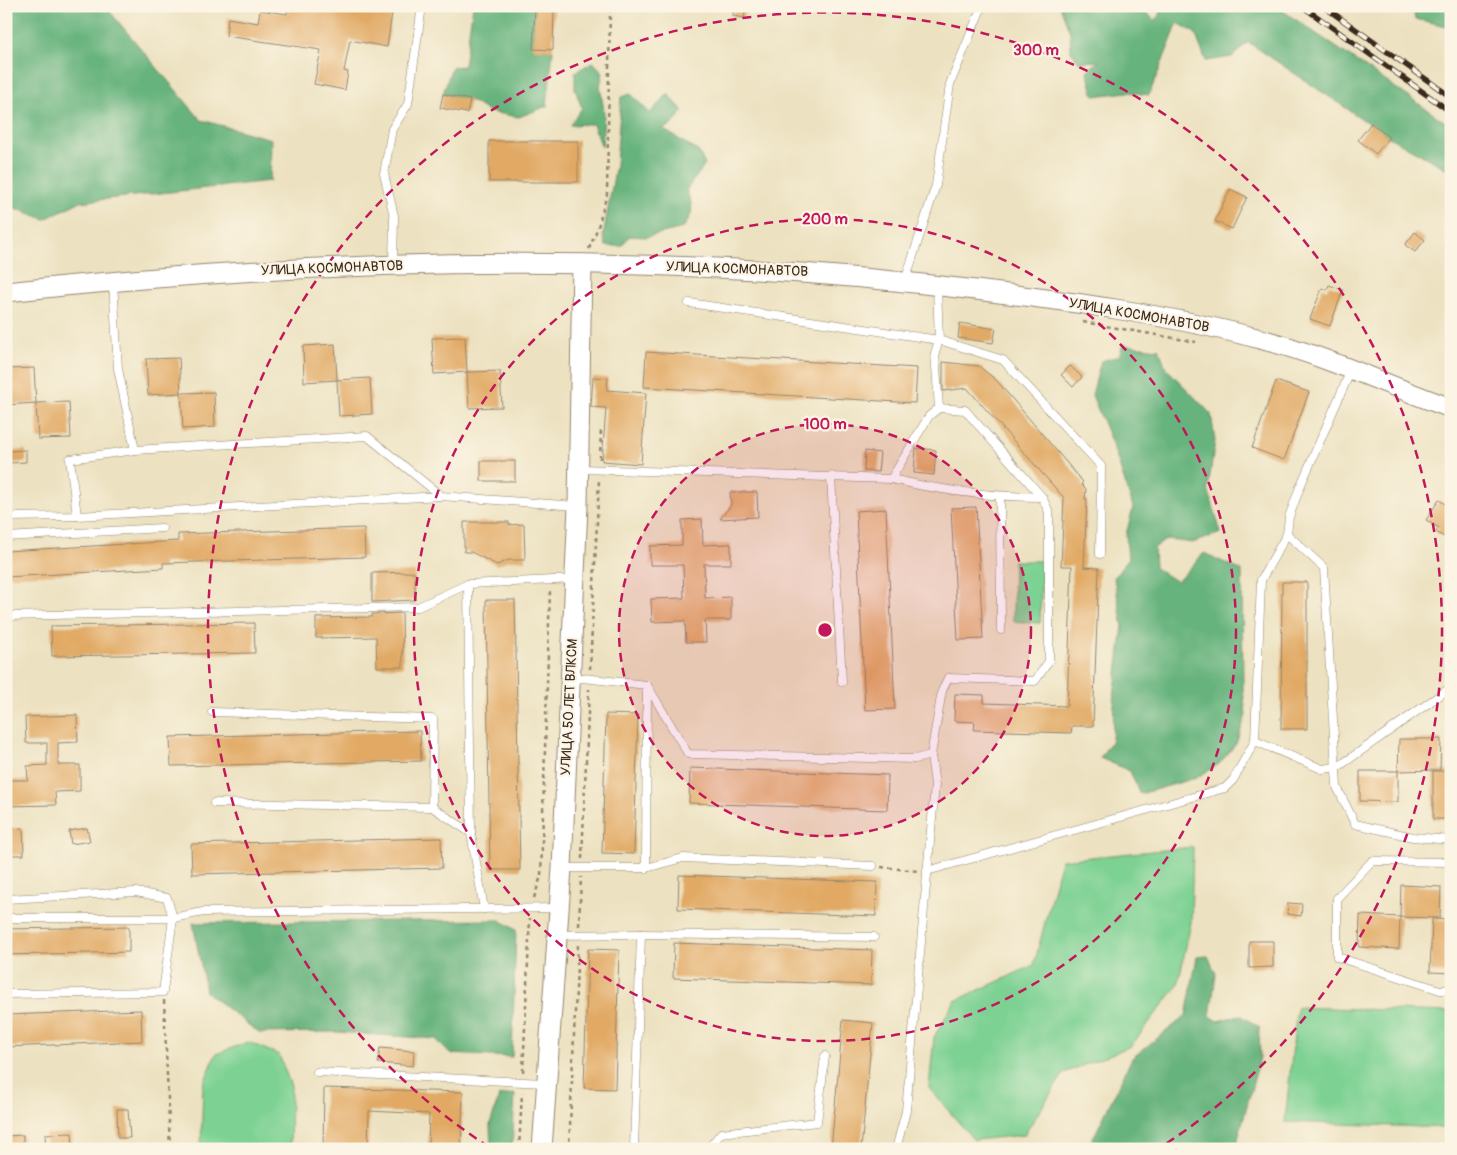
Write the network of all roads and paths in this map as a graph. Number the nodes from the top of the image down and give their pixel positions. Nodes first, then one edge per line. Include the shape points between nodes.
1 (422, 6) edge
2 (610, 6) edge
3 (982, 6) edge
4 (393, 264) junction
5 (582, 264) junction
6 (113, 281) junction
7 (905, 281) junction
8 (936, 285) junction
9 (6, 292) edge
10 (689, 303) dead end
11 (1074, 320) dead end
12 (939, 340) junction
13 (1200, 342) dead end
14 (1351, 370) junction
15 (939, 408) junction
16 (1451, 408) edge
17 (601, 428) dead end
18 (135, 450) junction
19 (578, 469) junction
20 (599, 470) junction
21 (831, 476) junction
22 (891, 479) junction
23 (441, 496) junction
24 (1000, 497) junction
25 (1042, 497) junction
26 (578, 506) junction
27 (77, 516) junction
28 (6, 517) edge
29 (162, 528) dead end
30 (1287, 534) junction
31 (6, 537) edge
32 (1100, 554) dead end
33 (575, 579) junction
34 (550, 580) junction
35 (468, 584) junction
36 (6, 616) edge
37 (1001, 630) dead end
38 (1451, 677) edge
39 (590, 678) junction
40 (569, 680) junction
41 (842, 682) dead end
42 (647, 685) junction
43 (212, 712) dead end
44 (1255, 741) junction
45 (931, 755) junction
46 (1338, 767) junction
47 (214, 803) dead end
48 (432, 807) junction
49 (471, 833) junction
50 (1451, 840) edge
51 (1451, 862) edge
52 (873, 866) joint
53 (562, 868) junction
54 (646, 868) junction
55 (582, 869) junction
56 (927, 872) junction
57 (6, 898) edge
58 (530, 907) junction
59 (558, 908) junction
60 (484, 909) junction
61 (6, 918) edge
62 (173, 918) junction
63 (641, 934) junction
64 (556, 935) junction
65 (579, 936) junction
66 (874, 937) dead end
67 (1451, 990) edge
68 (163, 992) junction
69 (6, 994) edge
70 (825, 1056) dead end
71 (317, 1072) dead end
72 (522, 1082) junction
73 (545, 1083) junction
74 (170, 1149) edge
75 (519, 1149) edge
76 (542, 1149) edge
77 (569, 1149) edge
78 (634, 1149) edge
79 (708, 1149) edge
80 (896, 1149) edge

1 - 4 lane via 408,104 392,129 384,174 394,216
2 - 5 path via 607,194 598,227
3 - 7 lane via 950,84 936,185
4 - 5 street, УЛИЦА КОСМОНАВТОВ
4 - 6 street, УЛИЦА КОСМОНАВТОВ
5 - 7 street, УЛИЦА КОСМОНАВТОВ via 810,272
5 - 19 street, УЛИЦА 50 ЛЕТ ВЛКСМ
6 - 9 street, УЛИЦА КОСМОНАВТОВ
6 - 18 lane via 118,369
7 - 8 street, УЛИЦА КОСМОНАВТОВ
8 - 12 lane
8 - 14 street, УЛИЦА КОСМОНАВТОВ via 1211,326 1268,341
10 - 12 lane
11 - 13 path
12 - 15 lane via 935,353
12 - 32 lane via 1003,360 1101,466
14 - 16 street, УЛИЦА КОСМОНАВТОВ
14 - 30 lane via 1300,487 1289,517
15 - 22 lane via 930,416
15 - 25 lane via 965,410
17 - 20 path
18 - 23 lane via 367,436
18 - 27 lane via 70,459
19 - 20 lane
19 - 26 street, УЛИЦА 50 ЛЕТ ВЛКСМ
20 - 21 lane
20 - 39 path
21 - 22 lane
21 - 41 lane
22 - 24 lane via 933,489
23 - 26 lane
23 - 27 lane
24 - 25 lane
24 - 37 lane
25 - 45 lane via 1049,512 1049,661 1035,681 948,678 942,692
26 - 33 street, УЛИЦА 50 ЛЕТ ВЛКСМ
27 - 28 lane
29 - 31 lane
30 - 44 lane via 1261,580
30 - 46 lane via 1324,568
33 - 34 lane
33 - 40 street, УЛИЦА 50 ЛЕТ ВЛКСМ
34 - 35 lane
34 - 58 path via 542,876
35 - 36 lane via 418,607
35 - 49 lane
38 - 46 lane via 1450,688
39 - 40 lane
39 - 42 lane
39 - 55 path
40 - 53 street, УЛИЦА 50 ЛЕТ ВЛКСМ
42 - 45 lane via 688,754 892,760
42 - 54 lane
43 - 48 lane via 433,719
44 - 46 lane via 1322,769
44 - 56 lane via 1225,788
45 - 56 lane via 935,785
46 - 50 lane via 1337,787 1355,824 1413,837
47 - 48 lane
48 - 49 lane
49 - 60 lane
51 - 67 lane via 1372,861 1337,898 1337,957 1440,990
52 - 54 lane via 684,858
52 - 56 path
53 - 55 lane
53 - 59 street, УЛИЦА 50 ЛЕТ ВЛКСМ
54 - 55 lane
55 - 65 path
56 - 80 lane via 906,1111
57 - 62 lane via 136,892 167,898
58 - 59 lane
58 - 60 lane
58 - 72 path
59 - 64 street, УЛИЦА 50 ЛЕТ ВЛКСМ
60 - 62 lane via 202,912
61 - 62 lane
62 - 68 lane
63 - 65 lane
63 - 66 lane
63 - 78 lane
64 - 65 lane
64 - 73 street, УЛИЦА 50 ЛЕТ ВЛКСМ
65 - 77 path
68 - 69 lane
68 - 74 path
70 - 79 lane via 817,1122 721,1133
71 - 72 lane
72 - 73 lane
72 - 75 path
73 - 76 street, УЛИЦА 50 ЛЕТ ВЛКСМ

